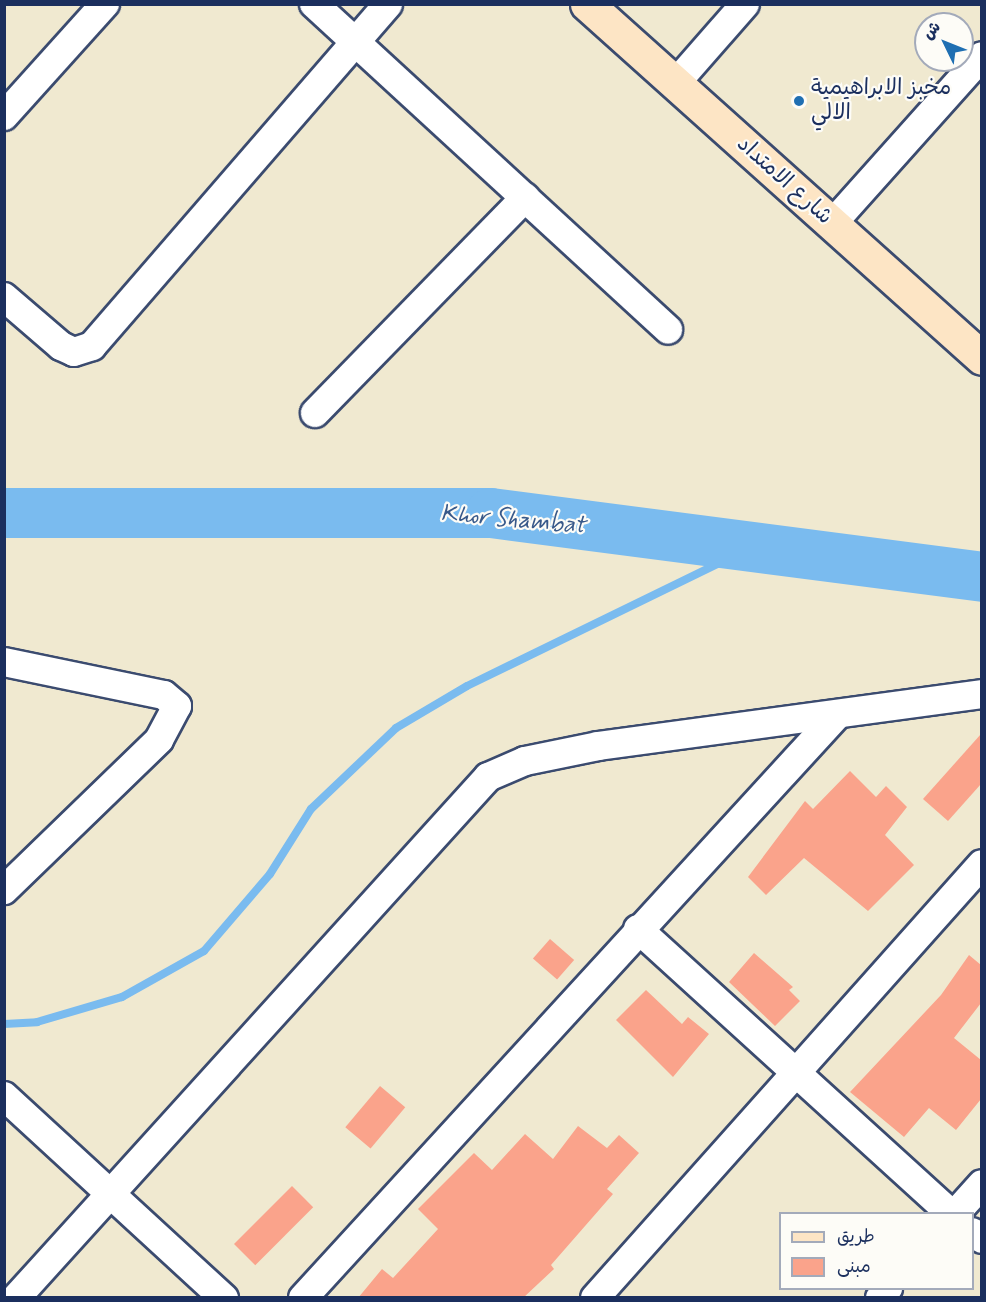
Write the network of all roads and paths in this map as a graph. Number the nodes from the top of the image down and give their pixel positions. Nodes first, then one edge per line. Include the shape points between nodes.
1 (105, 4) edge
2 (314, 4) edge
3 (387, 4) edge
4 (587, 4) edge
5 (745, 4) edge
6 (355, 41) junction
7 (981, 56) edge
8 (675, 84) junction
9 (4, 116) edge
10 (525, 198) junction
11 (832, 224) junction
12 (4, 297) edge
13 (668, 330) dead end
14 (981, 358) edge
15 (315, 413) dead end
16 (4, 662) edge
17 (981, 694) edge
18 (838, 714) junction
19 (981, 864) edge
20 (4, 890) edge
21 (638, 929) junction
22 (800, 1073) junction
23 (4, 1096) edge
24 (981, 1184) edge
25 (110, 1192) junction
26 (951, 1212) edge
27 (955, 1212) edge
28 (16, 1298) edge
29 (224, 1298) edge
30 (303, 1298) edge
31 (595, 1298) edge

1 - 9 street
2 - 6 street
3 - 6 street
4 - 8 street, شارع الامتداد
5 - 8 street
6 - 10 street
6 - 12 street via 92,346 74,352 61,346
7 - 11 street
8 - 11 street, شارع الامتداد
10 - 13 street
10 - 15 street
11 - 14 street, شارع الامتداد
16 - 20 street via 164,695 177,706 159,740
17 - 18 street
18 - 21 street
18 - 25 street via 598,746 525,761 488,777
19 - 22 street
21 - 22 street
21 - 30 street
22 - 26 street
22 - 31 street
23 - 25 street
24 - 27 street
25 - 28 street
25 - 29 street

